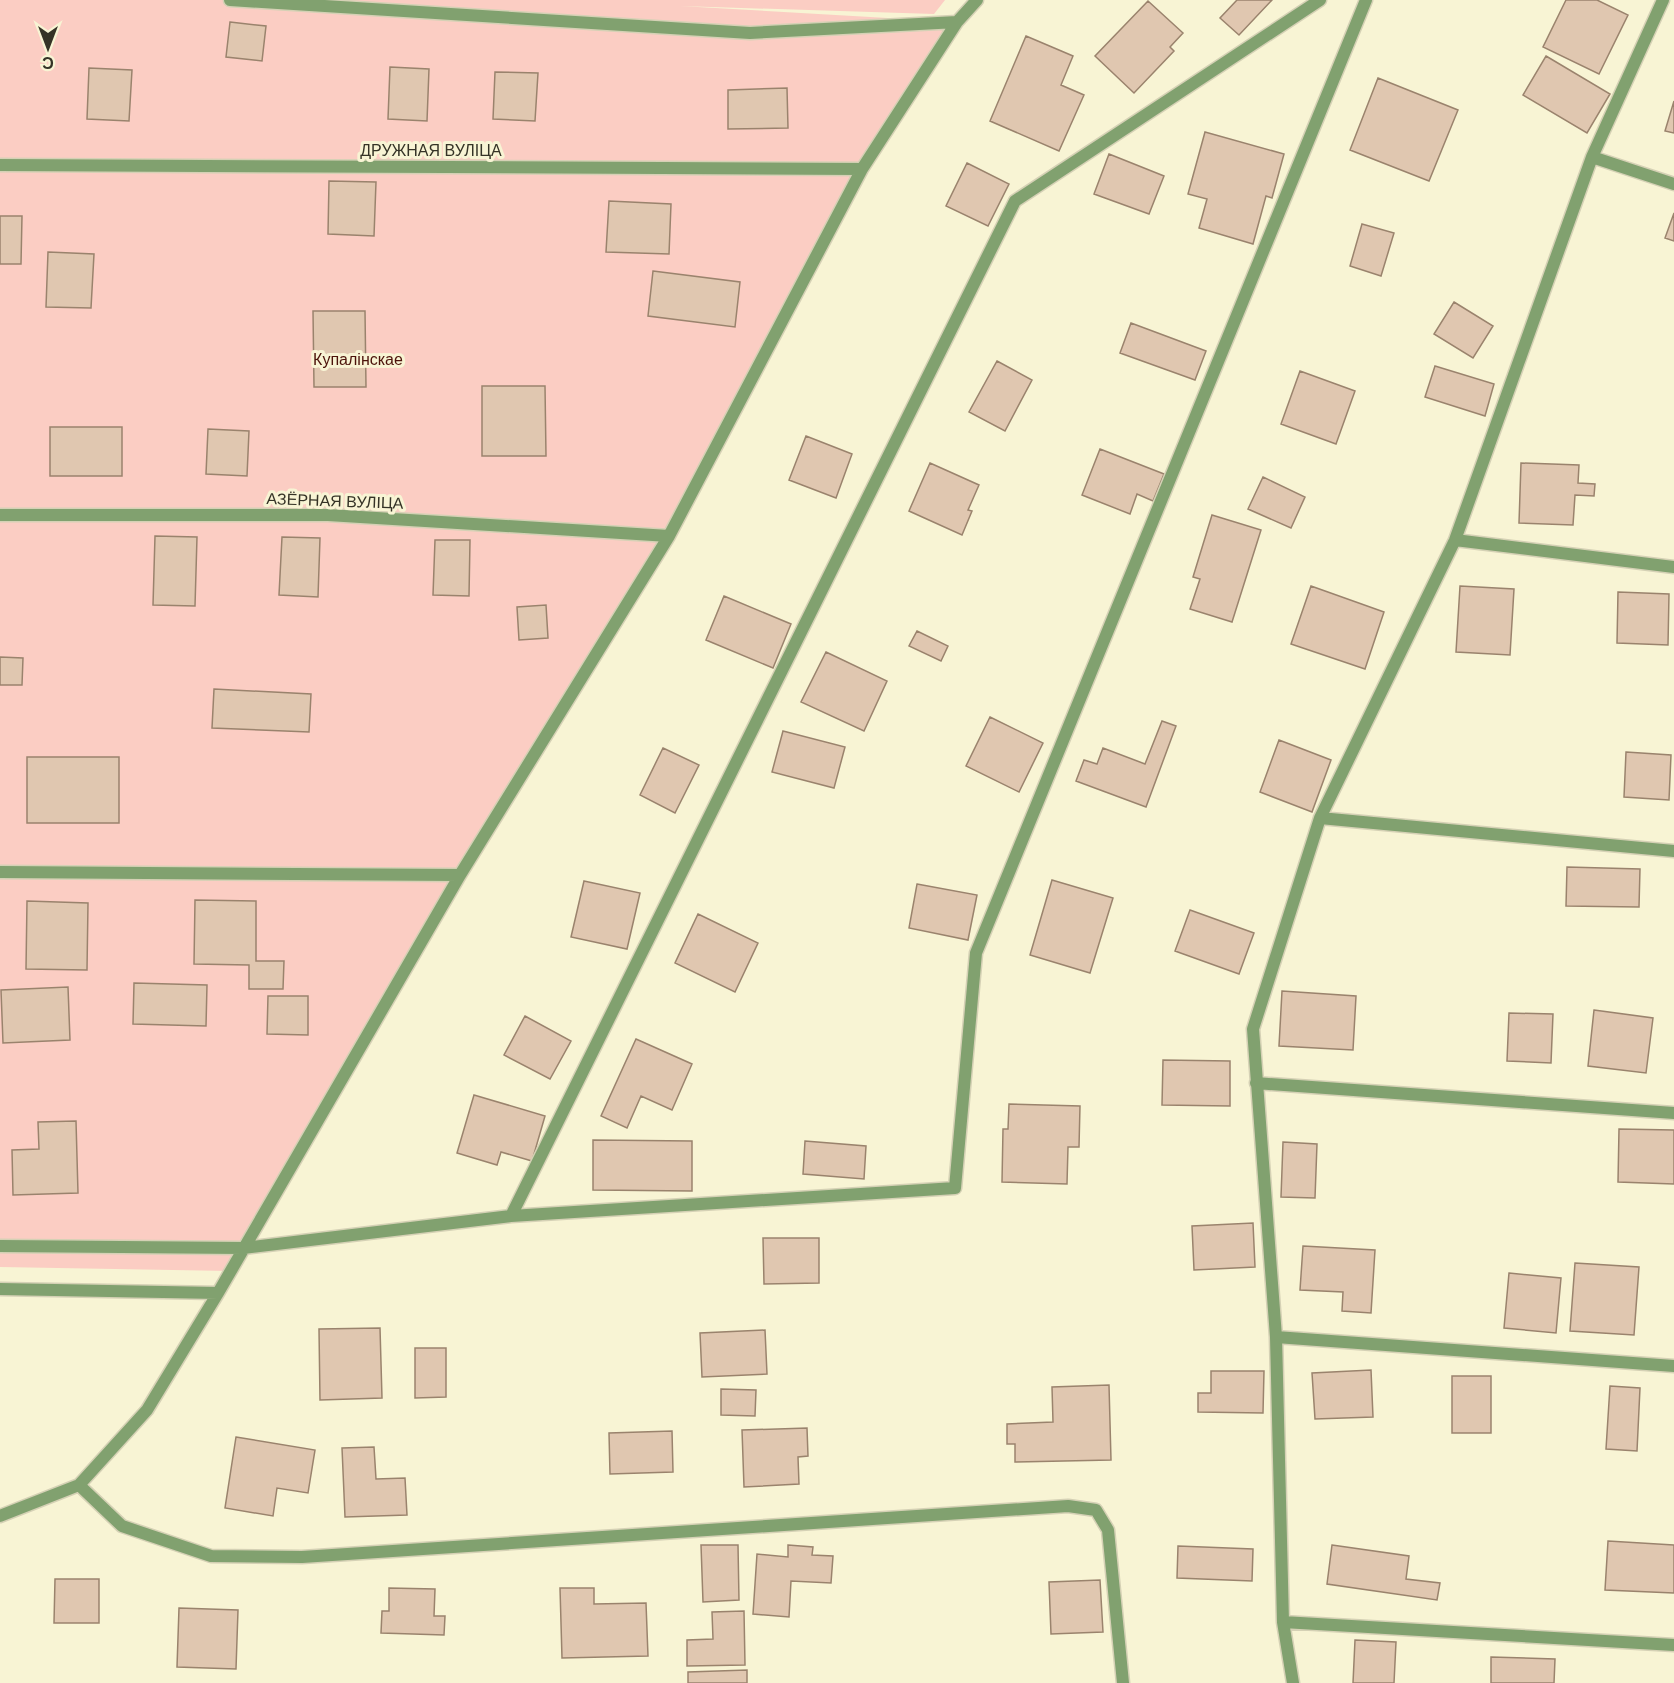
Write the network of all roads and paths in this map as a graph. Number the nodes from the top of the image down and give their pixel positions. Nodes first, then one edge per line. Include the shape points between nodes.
1 (230, 0) edge
2 (977, 0) edge
3 (1320, 0) edge
4 (1366, 0) edge
5 (1663, 0) edge
6 (957, 22) junction
7 (1592, 157) junction
8 (0, 165) edge
9 (862, 169) junction
10 (1674, 184) edge
11 (0, 515) edge
12 (669, 536) junction
13 (1455, 540) junction
14 (1674, 567) edge
15 (1320, 818) junction
16 (1674, 851) edge
17 (0, 872) edge
18 (459, 875) junction
19 (1256, 1083) junction
20 (1674, 1113) edge
21 (511, 1216) junction
22 (0, 1246) edge
23 (243, 1248) junction
24 (0, 1289) edge
25 (218, 1293) junction
26 (1276, 1337) junction
27 (1674, 1366) edge
28 (79, 1485) junction
29 (0, 1516) edge
30 (1283, 1622) junction
31 (1674, 1645) edge
32 (1123, 1683) edge
33 (1293, 1683) edge

1 - 6 street via 750,33
2 - 6 street
3 - 21 street via 1015,201
4 - 21 street via 976,953 955,1188
5 - 7 street
6 - 9 street
7 - 10 street
7 - 13 street
8 - 9 street, ДРУЖНАЯ ВУЛІЦА
9 - 12 street
11 - 12 street, АЗЁРНАЯ ВУЛІЦА via 328,515
12 - 18 street
13 - 14 street
13 - 15 street
15 - 16 street
15 - 19 street via 1253,1029
17 - 18 street
18 - 23 street
19 - 20 street
19 - 26 street
21 - 23 street
22 - 23 street
23 - 25 street
24 - 25 street
25 - 28 street via 147,1410
26 - 27 street
26 - 30 street
28 - 29 street
28 - 32 street via 122,1526 211,1556 302,1557 1068,1506 1096,1510 1108,1530
30 - 31 street
30 - 33 street

